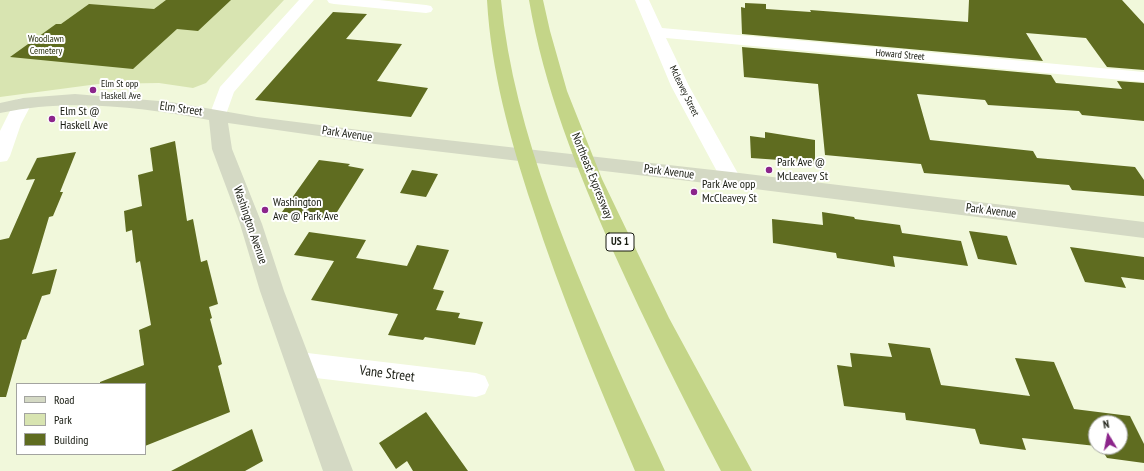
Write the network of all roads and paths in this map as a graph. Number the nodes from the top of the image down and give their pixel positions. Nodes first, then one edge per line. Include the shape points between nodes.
1 (307, 0) edge
2 (334, 0) edge
3 (494, 0) edge
4 (536, 0) edge
5 (642, 0) edge
6 (426, 9) dead end
7 (657, 32) junction
8 (1144, 77) edge
9 (23, 104) junction
10 (0, 108) edge
11 (218, 116) junction
12 (0, 156) edge
13 (731, 179) junction
14 (1144, 230) edge
15 (299, 364) junction
16 (476, 385) dead end
17 (338, 471) edge
18 (650, 471) edge
19 (738, 471) edge

1 - 11 street, Washington Avenue via 226,91
2 - 6 street
3 - 18 highway via 499,48 513,112 546,219 577,300
4 - 19 highway, Northeast Expressway / US 1 via 561,96 602,202 675,355
5 - 7 street, Mcleavey Street
7 - 8 street, Howard Street
7 - 13 street, Mcleavey Street via 680,86
9 - 10 main road, Elm Street
9 - 11 main road, Elm Street via 75,99 93,100 190,109
9 - 12 street
11 - 13 main road, Park Avenue via 482,151
11 - 15 main road, Washington Avenue via 222,149
13 - 14 main road, Park Avenue
15 - 16 street, Vane Street
15 - 17 main road, Washington Avenue

